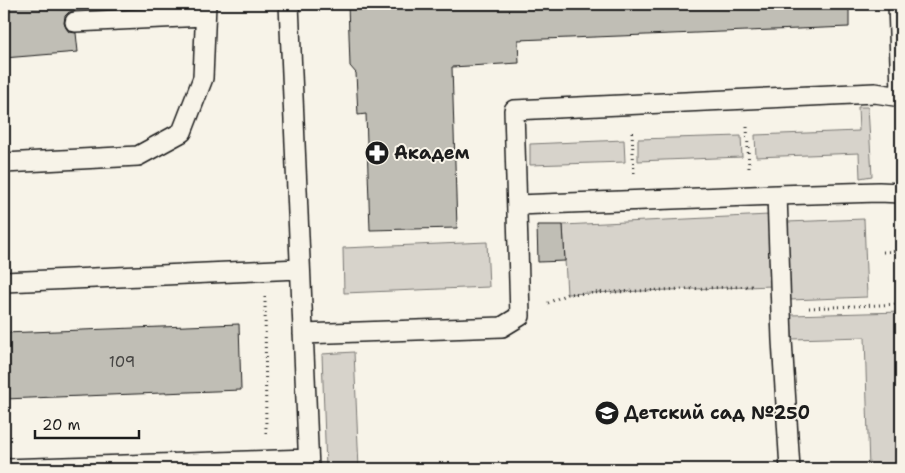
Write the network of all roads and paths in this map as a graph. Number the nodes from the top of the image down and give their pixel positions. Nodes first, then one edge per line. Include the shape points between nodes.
1 (289, 4) edge
2 (898, 4) edge
3 (205, 10) edge
4 (76, 22) dead end
5 (901, 92) edge
6 (901, 97) edge
7 (746, 99) junction
8 (627, 105) junction
9 (4, 162) edge
10 (901, 193) edge
11 (777, 195) junction
12 (750, 196) junction
13 (625, 201) junction
14 (517, 206) junction
15 (901, 251) edge
16 (883, 252) dead end
17 (299, 269) junction
18 (265, 271) junction
19 (4, 282) edge
20 (901, 304) edge
21 (781, 309) junction
22 (520, 316) junction
23 (303, 334) junction
24 (266, 460) junction
25 (308, 464) edge
26 (177, 466) edge
27 (4, 469) edge
28 (790, 469) edge

1 - 17 lane
2 - 5 lane
3 - 4 lane
3 - 9 lane via 203,78 182,132 138,156
6 - 7 lane via 875,93
7 - 8 lane
7 - 12 path
8 - 13 path via 632,115 634,188
8 - 14 lane via 514,110
10 - 11 lane
11 - 12 lane
11 - 21 lane
12 - 13 lane
13 - 14 lane
14 - 22 lane
15 - 16 path
17 - 18 lane
17 - 23 lane
18 - 19 lane
18 - 24 path
20 - 21 path
21 - 22 path via 772,286 567,294
21 - 28 lane
22 - 23 lane via 502,327
23 - 25 lane
24 - 25 lane
24 - 26 lane
26 - 27 lane

